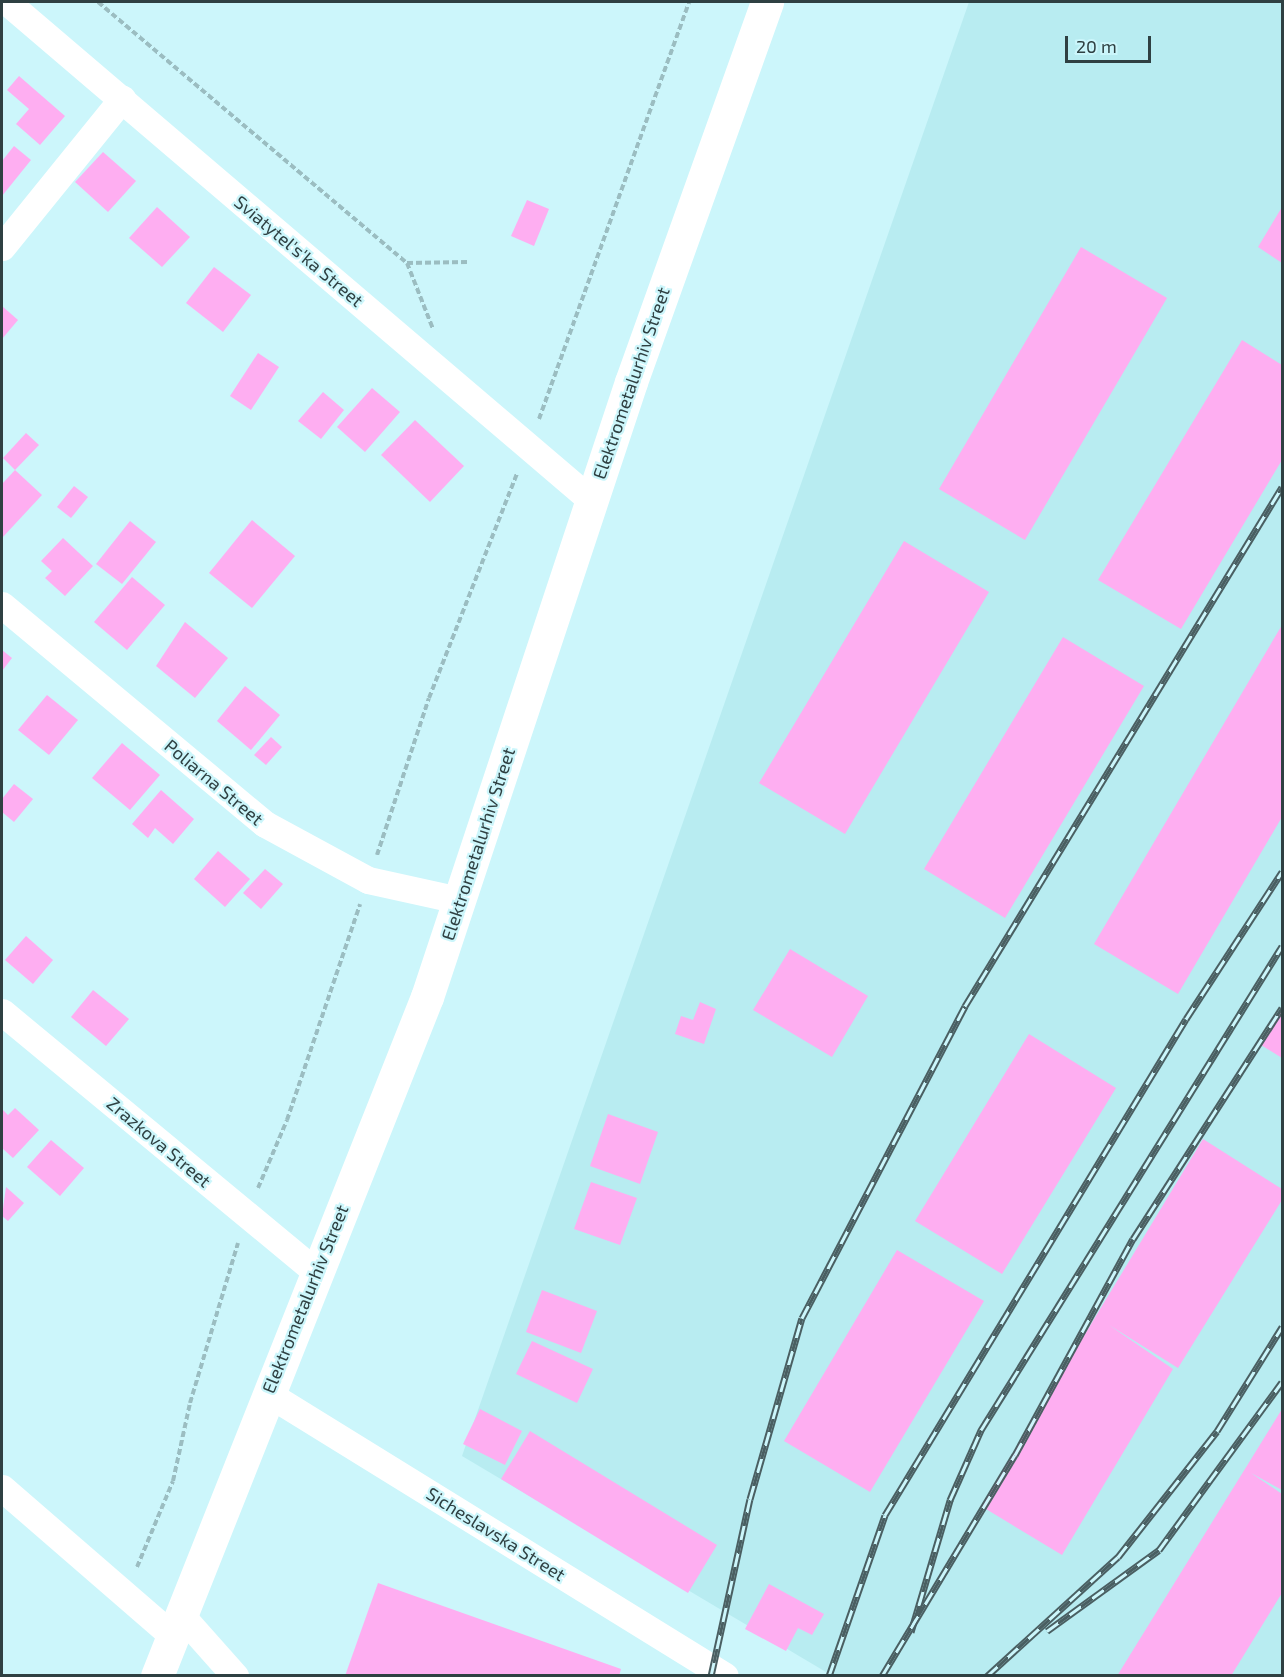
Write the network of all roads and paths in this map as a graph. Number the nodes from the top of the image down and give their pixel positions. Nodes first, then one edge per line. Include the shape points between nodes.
1 (7, 2) edge
2 (98, 2) edge
3 (689, 2) edge
4 (767, 2) edge
5 (122, 99) junction
6 (2, 247) edge
7 (467, 262) dead end
8 (407, 263) junction
9 (434, 366) junction
10 (528, 445) junction
11 (591, 500) junction
12 (2, 605) edge
13 (368, 880) junction
14 (459, 900) junction
15 (2, 1012) edge
16 (247, 1214) junction
17 (316, 1272) junction
18 (267, 1393) junction
19 (2, 1488) edge
20 (123, 1587) junction
21 (177, 1625) junction
22 (157, 1676) edge
23 (235, 1676) edge
24 (725, 1676) edge

1 - 5 street, Sviatytel's'ka Street
2 - 8 path
3 - 10 path
4 - 11 main road, Elektrometalurhiv Street
5 - 6 street
5 - 9 street, Sviatytel's'ka Street
7 - 8 path
8 - 9 path via 433,323
9 - 10 street, Sviatytel's'ka Street
10 - 11 street, Sviatytel's'ka Street
10 - 13 path via 429,698
11 - 14 main road, Elektrometalurhiv Street
12 - 13 street, Poliarna Street via 265,824
13 - 14 street, Poliarna Street
13 - 16 path via 287,1120
14 - 17 main road, Elektrometalurhiv Street via 427,997
15 - 16 street, Zrazkova Street
16 - 17 street, Zrazkova Street
16 - 20 path via 190,1403 172,1481 140,1562
17 - 18 main road, Elektrometalurhiv Street
18 - 21 main road, Elektrometalurhiv Street
18 - 24 street, Sicheslavska Street
19 - 20 street
20 - 21 street
21 - 22 main road, Elektrometalurhiv Street
21 - 23 street

